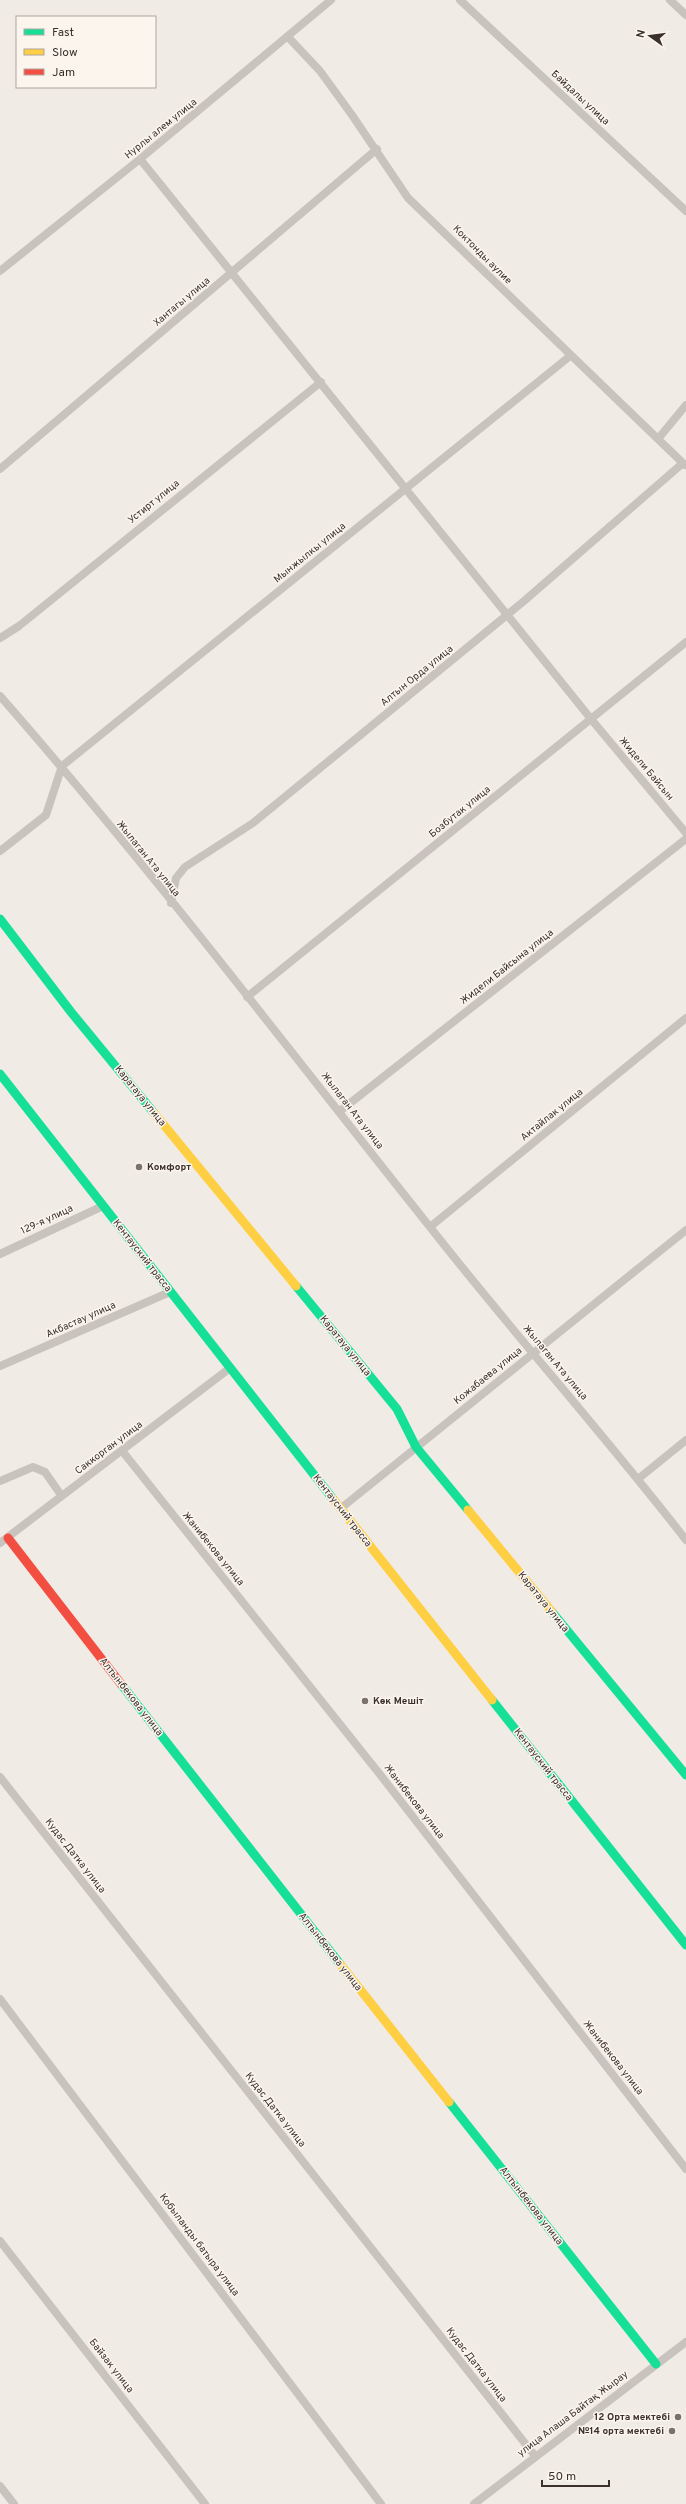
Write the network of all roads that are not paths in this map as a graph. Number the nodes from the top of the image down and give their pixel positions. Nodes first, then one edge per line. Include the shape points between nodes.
1 (331, 0) edge
2 (460, 0) edge
3 (670, 0) edge
4 (686, 15) edge
5 (288, 37) junction
6 (377, 149) junction
7 (140, 159) junction
8 (686, 211) edge
9 (0, 271) edge
10 (232, 272) junction
11 (570, 356) junction
12 (321, 382) junction
13 (686, 405) edge
14 (658, 439) junction
15 (684, 464) edge
16 (0, 469) edge
17 (406, 488) junction
18 (508, 614) junction
19 (0, 638) edge
20 (686, 642) edge
21 (0, 696) edge
22 (591, 719) junction
23 (62, 766) junction
24 (686, 833) edge
25 (686, 839) edge
26 (0, 851) edge
27 (171, 903) junction
28 (0, 919) edge
29 (247, 997) junction
30 (686, 1018) edge
31 (0, 1074) edge
32 (340, 1111) junction
33 (103, 1206) junction
34 (430, 1228) junction
35 (686, 1230) edge
36 (0, 1254) edge
37 (170, 1292) junction
38 (533, 1353) junction
39 (0, 1366) edge
40 (230, 1368) junction
41 (686, 1440) edge
42 (416, 1447) junction
43 (123, 1452) junction
44 (638, 1479) junction
45 (0, 1481) edge
46 (61, 1495) junction
47 (340, 1509) junction
48 (4, 1540) edge
49 (686, 1540) edge
50 (686, 1775) edge
51 (0, 1777) edge
52 (686, 1945) edge
53 (0, 1999) edge
54 (686, 2169) edge
55 (0, 2241) edge
56 (686, 2342) edge
57 (656, 2364) junction
58 (535, 2456) junction
59 (0, 2486) edge
60 (14, 2504) edge
61 (205, 2504) edge
62 (381, 2504) edge
63 (474, 2504) edge

1 - 5 street, Нурлы алем улица
2 - 8 street, Байдалы улица
3 - 4 street
5 - 6 street, Коктонды аулие via 320,71
5 - 7 street, Нурлы алем улица
6 - 10 street, Хантагы улица
6 - 11 street, Коктонды аулие via 408,198
7 - 9 street, Нурлы алем улица
7 - 10 street, Жидели Байсын
10 - 12 street, Жидели Байсын
10 - 16 street, Хантагы улица
11 - 14 street, Коктонды аулие
11 - 17 street, Мынжылкы улица
12 - 17 street, Жидели Байсын
12 - 19 street, Устирт улица via 19,626
13 - 14 street
14 - 15 street, Коктонды аулие
15 - 18 street, Алтын Орда улица
17 - 18 street, Жидели Байсын
17 - 23 street, Мынжылкы улица
18 - 22 street, Жидели Байсын
18 - 27 street, Алтын Орда улица via 253,823 185,867 176,878
20 - 22 street, Бозбутак улица
21 - 23 street, Жылаган Ата улица
22 - 24 street, Жидели Байсын
22 - 29 street, Бозбутак улица
23 - 26 street via 46,814
23 - 27 street, Жылаган Ата улица
25 - 32 street, Жидели Байсына улица
27 - 29 street, Жылаган Ата улица
28 - 42 street, Каратауа улица via 71,1012 397,1409
29 - 32 street, Жылаган Ата улица
30 - 34 street, Актайлак улица
31 - 33 street, Кентауский трасса
32 - 34 street, Жылаган Ата улица
33 - 36 street, 129-я улица
33 - 37 street, Кентауский трасса
34 - 38 street, Жылаган Ата улица
35 - 38 street, Кожабаева улица
37 - 39 street, Акбастау улица
37 - 40 street, Кентауский трасса
38 - 42 street, Кожабаева улица
38 - 44 street, Жылаган Ата улица
40 - 43 street, Саккорган улица
40 - 47 street, Кентауский трасса
41 - 44 street
42 - 47 street, Кожабаева улица
42 - 50 street, Каратауа улица
43 - 46 street, Саккорган улица
43 - 54 street, Жанибекова улица via 382,1777
44 - 49 street, Жылаган Ата улица
45 - 46 street via 33,1467 44,1472
46 - 48 street, Саккорган улица
47 - 52 street, Кентауский трасса
48 - 57 street, Алтынбекова улица
51 - 58 street, Кудас Датка улица
53 - 62 street, Кобыланды батыра улица
55 - 61 street, Байзак улица
56 - 57 street, улица Алаша Байтақ Жырау
57 - 58 street, улица Алаша Байтақ Жырау
58 - 63 street, улица Алаша Байтақ Жырау
59 - 60 street

